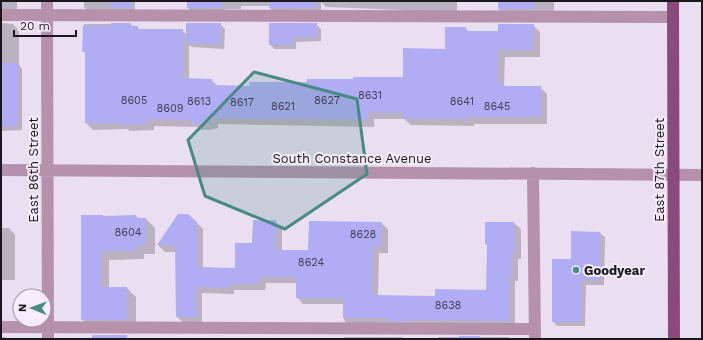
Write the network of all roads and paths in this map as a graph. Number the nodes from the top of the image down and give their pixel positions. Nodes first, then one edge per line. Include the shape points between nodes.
1 (48, 1) edge
2 (673, 1) edge
3 (1, 15) edge
4 (47, 15) junction
5 (673, 17) junction
6 (1, 170) edge
7 (47, 171) junction
8 (534, 173) junction
9 (674, 175) junction
10 (702, 175) edge
11 (1, 327) edge
12 (48, 333) edge
13 (534, 334) edge
14 (674, 339) edge

1 - 4 street, East 86th Street
2 - 5 main road, East 87th Street
3 - 4 street
4 - 5 street
4 - 7 street, East 86th Street
5 - 9 main road, East 87th Street
6 - 7 street, South Constance Avenue
7 - 8 street, South Constance Avenue
7 - 12 street, East 86th Street
8 - 9 street, South Constance Avenue
8 - 13 street
9 - 10 street, South Constance Avenue
9 - 14 main road, East 87th Street
11 - 12 street
12 - 13 street

